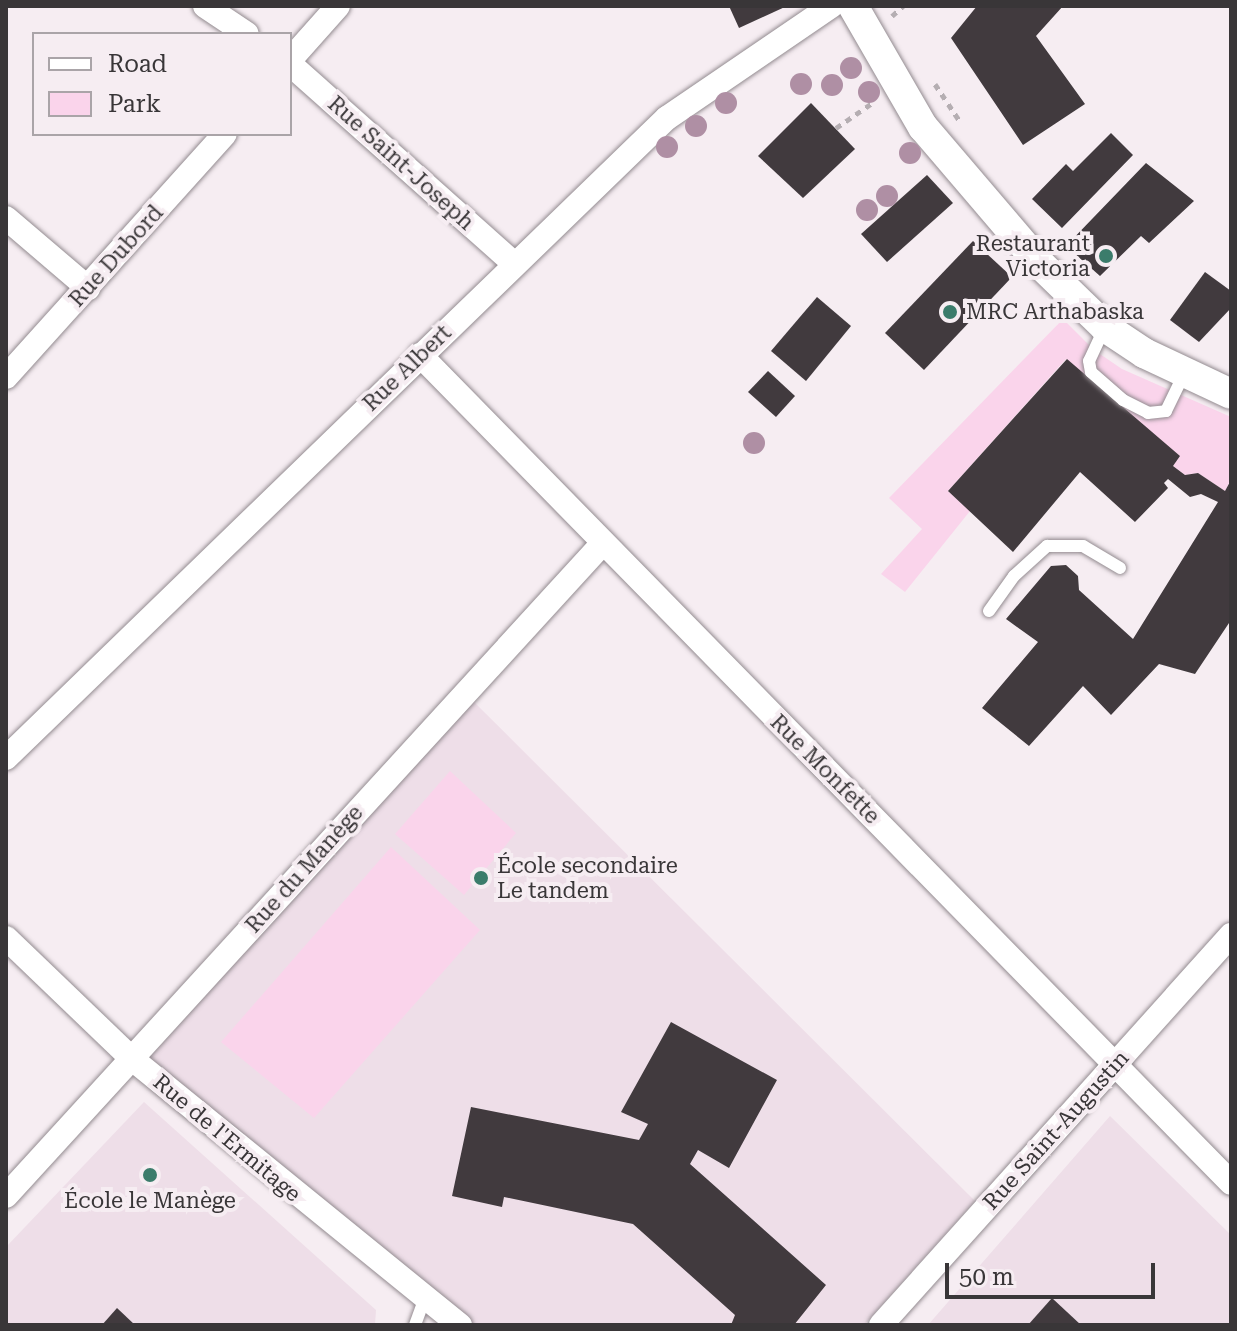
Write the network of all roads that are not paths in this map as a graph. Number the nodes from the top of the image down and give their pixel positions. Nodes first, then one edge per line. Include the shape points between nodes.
1 (205, 6) edge
2 (338, 6) edge
3 (831, 6) edge
4 (853, 6) edge
5 (244, 32) edge
6 (292, 60) edge
7 (292, 64) edge
8 (223, 136) edge
9 (6, 218) edge
10 (513, 263) junction
11 (88, 288) junction
12 (1105, 327) junction
13 (420, 355) junction
14 (1184, 374) junction
15 (6, 377) edge
16 (1231, 394) edge
17 (603, 543) junction
18 (1120, 568) dead end
19 (989, 611) dead end
20 (6, 758) edge
21 (1231, 935) edge
22 (6, 938) edge
23 (131, 1058) junction
24 (1116, 1064) junction
25 (1231, 1183) edge
26 (6, 1196) edge
27 (425, 1298) junction
28 (415, 1325) edge
29 (460, 1325) edge
30 (881, 1325) edge

1 - 5 street
2 - 6 street
3 - 10 street, Rue Albert via 667,118
4 - 12 street via 923,127 1039,263
7 - 10 street, Rue Saint-Joseph
8 - 11 street, Rue Dubord
9 - 11 street
10 - 13 street, Rue Albert
11 - 15 street, Rue Dubord
12 - 14 street
12 - 14 lane via 1089,361 1091,372 1123,400 1148,413 1166,411
13 - 17 street, Rue Monfette
13 - 20 street, Rue Albert
14 - 16 street
17 - 23 street, Rue du Manège
17 - 24 street, Rue Monfette
18 - 19 lane via 1083,546 1047,546 1014,576
21 - 24 street, Rue Saint-Augustin
22 - 23 street, Rue de l'Ermitage
23 - 26 street, Rue du Manège
23 - 27 street, Rue de l'Ermitage
24 - 25 street, Rue Monfette
24 - 30 street, Rue Saint-Augustin
27 - 28 lane
27 - 29 street, Rue de l'Ermitage

